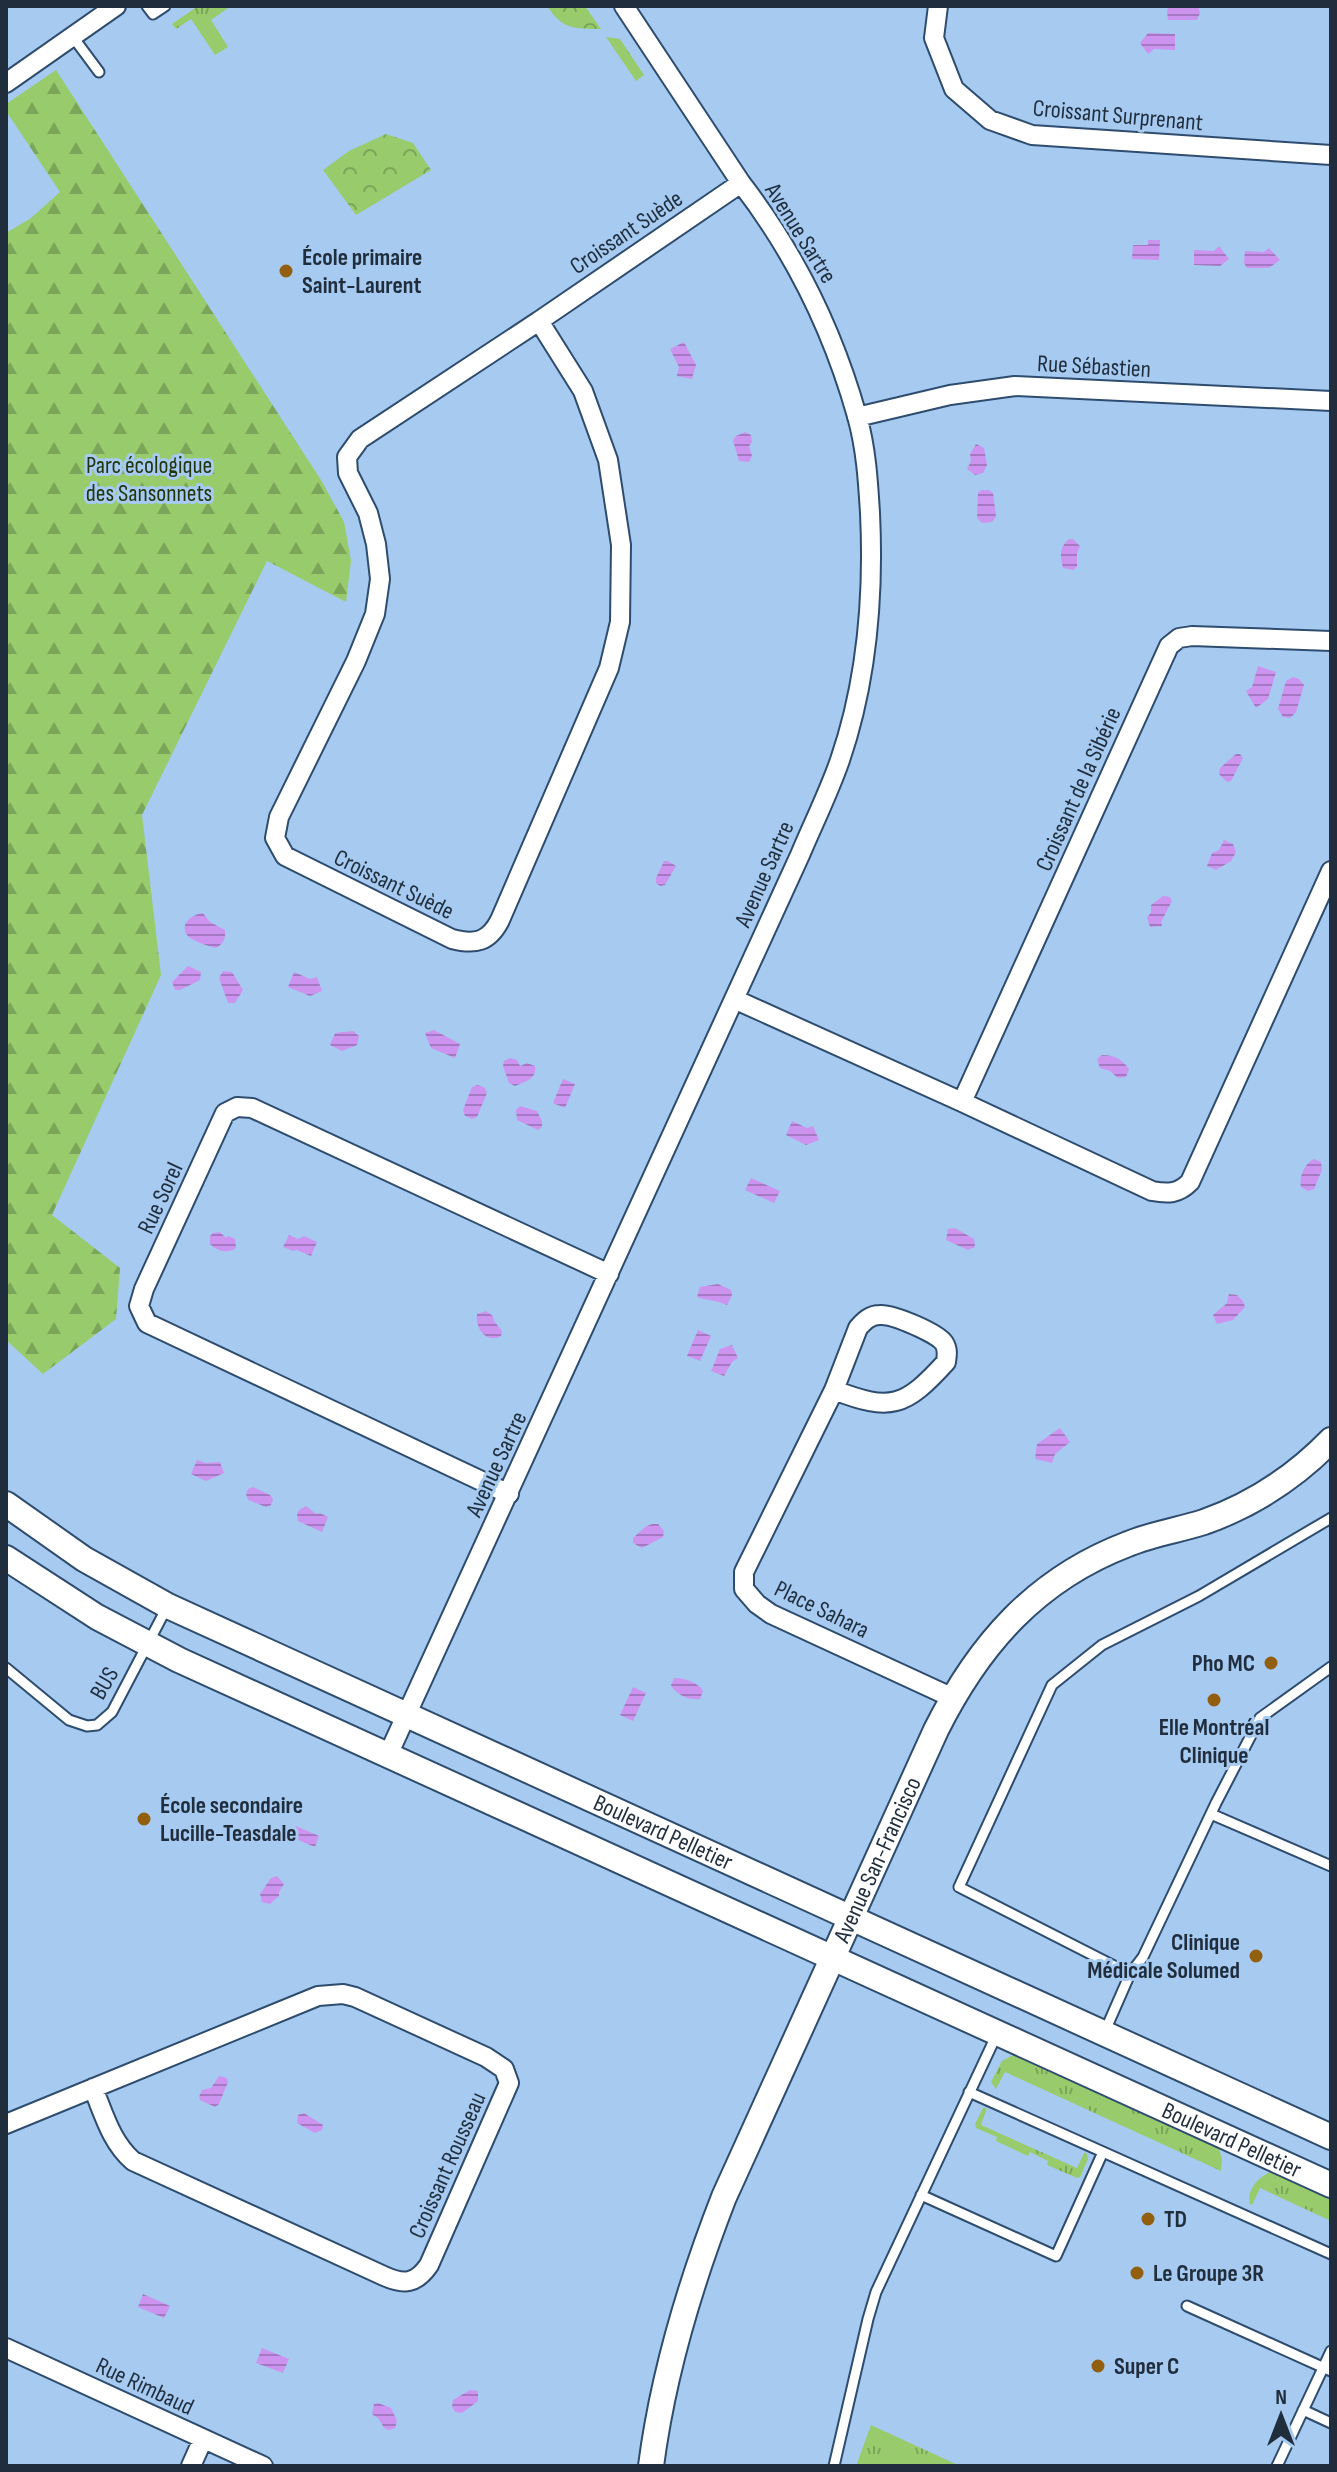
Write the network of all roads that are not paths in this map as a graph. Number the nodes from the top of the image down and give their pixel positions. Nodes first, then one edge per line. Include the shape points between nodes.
1 (116, 6) edge
2 (165, 6) edge
3 (624, 6) edge
4 (938, 6) edge
5 (150, 10) edge
6 (73, 37) junction
7 (99, 72) dead end
8 (6, 83) edge
9 (1331, 155) edge
10 (741, 183) junction
11 (539, 321) junction
12 (1331, 401) edge
13 (857, 417) junction
14 (1331, 641) edge
15 (1331, 871) edge
16 (734, 999) junction
17 (962, 1102) junction
18 (609, 1274) junction
19 (834, 1390) junction
20 (1331, 1440) edge
21 (509, 1494) junction
22 (6, 1504) edge
23 (1331, 1518) edge
24 (6, 1558) edge
25 (168, 1606) junction
26 (148, 1644) junction
27 (1331, 1667) edge
28 (6, 1668) edge
29 (953, 1698) junction
30 (406, 1716) junction
31 (388, 1755) junction
32 (1211, 1814) junction
33 (1331, 1866) edge
34 (850, 1919) junction
35 (833, 1958) junction
36 (1130, 1974) junction
37 (997, 2034) junction
38 (1103, 2034) junction
39 (1086, 2073) junction
40 (93, 2088) junction
41 (969, 2092) junction
42 (6, 2124) edge
43 (1331, 2137) edge
44 (1103, 2152) junction
45 (1331, 2185) edge
46 (921, 2195) junction
47 (1331, 2254) edge
48 (1187, 2306) dead end
49 (6, 2348) edge
50 (1331, 2351) edge
51 (1327, 2370) edge
52 (1303, 2410) junction
53 (1331, 2423) edge
54 (203, 2439) junction
55 (191, 2466) edge
56 (263, 2466) edge
57 (651, 2466) edge
58 (834, 2466) edge
59 (1277, 2466) edge

1 - 6 street
2 - 5 lane
3 - 10 street, Avenue Sartre
4 - 9 street, Croissant Surprenant via 934,38 954,89 990,120 1032,135
6 - 7 lane
6 - 8 street
10 - 11 street, Croissant Suède
10 - 13 street, Avenue Sartre via 809,289
11 - 11 street, Croissant Suède via 583,391 608,460 621,545 620,622 609,668 500,920 486,939 464,942 285,856 275,838 279,817 375,614 380,579 376,544 348,473 347,457 360,439
12 - 13 street, Rue Sébastien via 1015,386
13 - 16 street, Avenue Sartre via 868,476 872,557 855,705 834,774
14 - 17 street, Croissant de la Sibérie via 1192,636 1169,646
15 - 17 street via 1190,1182 1180,1191 1152,1191
16 - 17 street
16 - 18 street, Avenue Sartre
18 - 21 street, Avenue Sartre
18 - 21 street, Rue Sorel via 252,1108 237,1107 225,1113 144,1289 139,1306 147,1323
19 - 19 street, Place Sahara via 858,1328 871,1316 891,1316 938,1336 947,1347 946,1362 899,1402 864,1401
19 - 29 street, Place Sahara via 744,1572 744,1589 771,1614
20 - 29 street, Avenue San-Francisco via 1296,1472 1242,1506 1119,1547 1042,1591 998,1633
21 - 30 street, Avenue Sartre
22 - 25 street, Boulevard Pelletier via 84,1559
23 - 36 lane via 1199,1596 1102,1645 1052,1685 959,1887
24 - 26 street, Boulevard Pelletier
25 - 26 lane
25 - 30 street, Boulevard Pelletier
26 - 28 lane, BUS via 112,1712 97,1725 69,1720
26 - 31 street, Boulevard Pelletier
27 - 32 lane via 1260,1718
29 - 34 street, Avenue San-Francisco
30 - 31 street, Avenue Sartre
30 - 34 street, Boulevard Pelletier
31 - 35 street, Boulevard Pelletier
32 - 33 lane
32 - 36 lane
34 - 35 street, Avenue San-Francisco
34 - 38 street, Boulevard Pelletier
35 - 37 street, Boulevard Pelletier
35 - 57 street, Avenue San-Francisco via 710,2233 673,2353
36 - 38 lane
37 - 39 street, Boulevard Pelletier
37 - 41 lane
38 - 39 street
38 - 43 street, Boulevard Pelletier
39 - 45 street, Boulevard Pelletier
40 - 40 street, Croissant Rousseau via 114,2139 133,2161 384,2276 410,2283 429,2265 509,2083 504,2069 486,2057 355,1997 331,1994
40 - 42 street, Croissant Rousseau
41 - 44 lane
41 - 46 lane
44 - 46 lane via 1056,2256
44 - 47 lane
46 - 58 lane via 876,2292
48 - 51 lane
49 - 54 street, Rue Rimbaud
50 - 51 lane
51 - 52 lane
52 - 53 lane
52 - 59 lane
54 - 55 street
54 - 56 street, Rue Rimbaud

